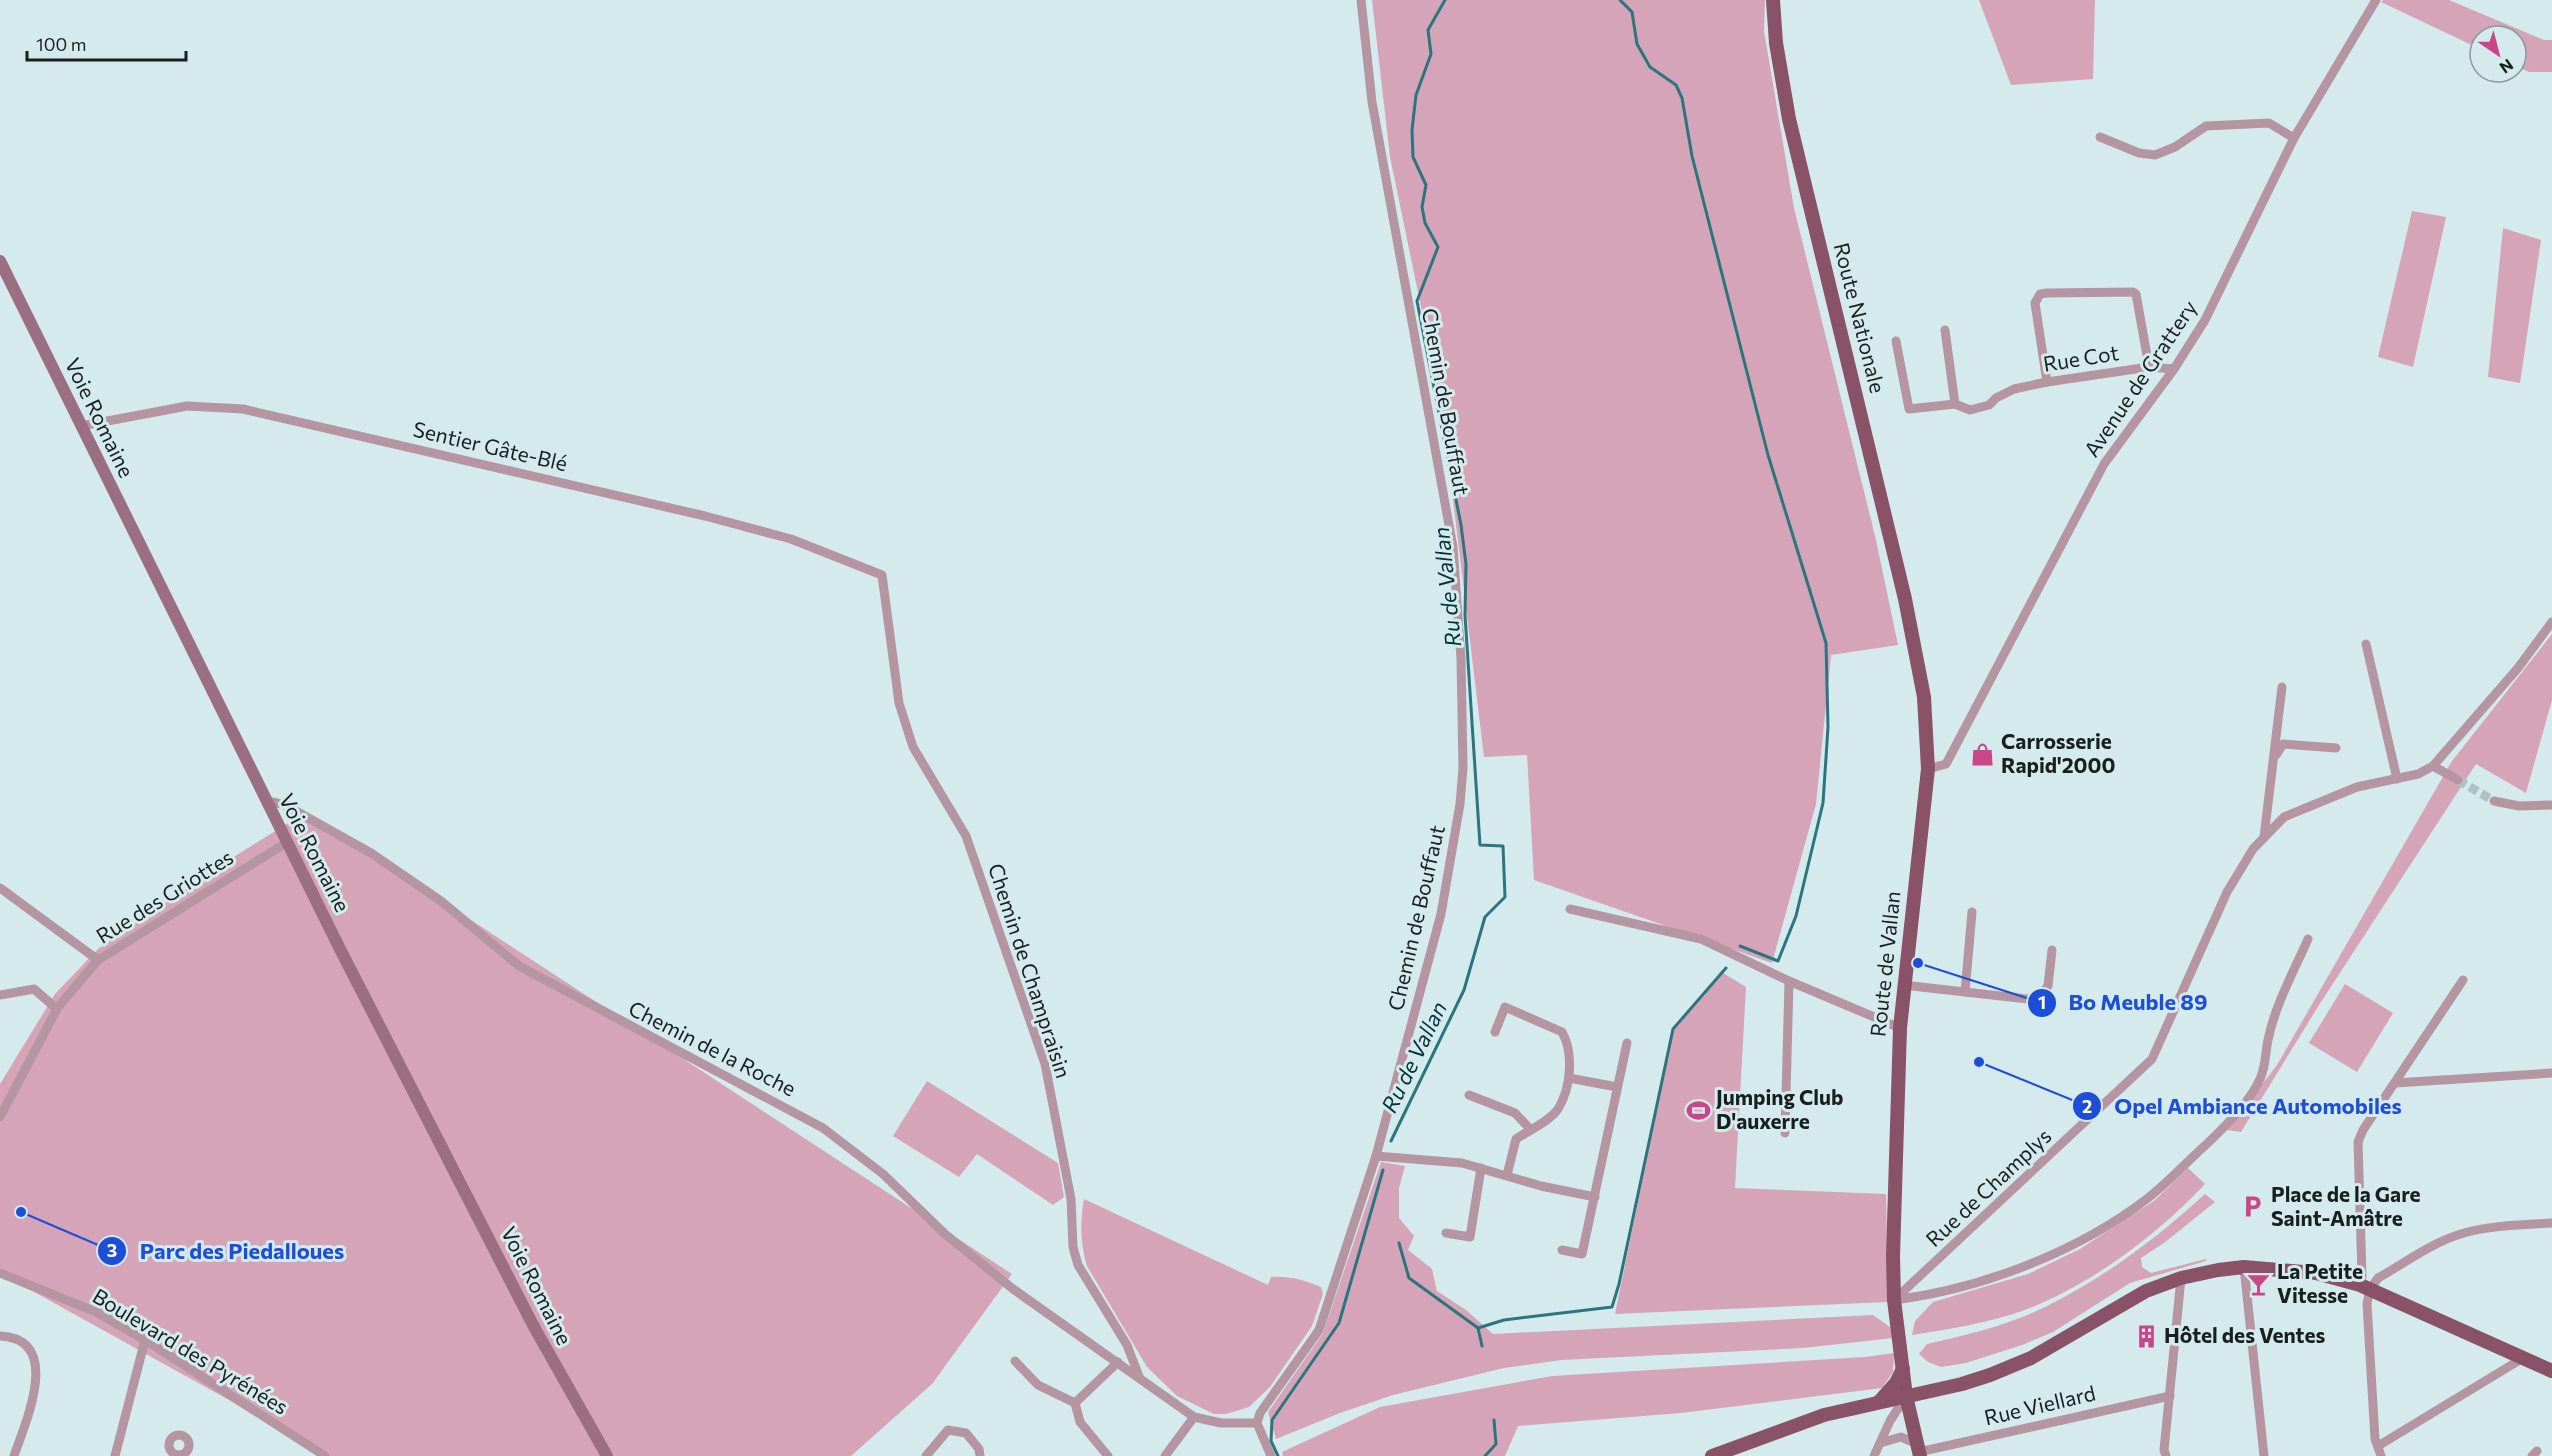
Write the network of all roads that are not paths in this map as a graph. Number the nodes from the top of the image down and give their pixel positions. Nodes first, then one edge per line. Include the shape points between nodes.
1 (1361, 0) edge
2 (1773, 0) edge
3 (2376, 0) edge
4 (2100, 137) dead end
5 (2294, 138) junction
6 (0, 261) edge
7 (1945, 330) dead end
8 (1896, 341) dead end
9 (2149, 367) junction
10 (2174, 369) junction
11 (2047, 382) junction
12 (1955, 404) junction
13 (81, 426) junction
14 (882, 575) joint
15 (2552, 622) edge
16 (2366, 644) dead end
17 (1915, 645) joint
18 (2282, 687) dead end
19 (2336, 748) dead end
20 (2275, 757) junction
21 (2433, 766) junction
22 (1928, 769) junction
23 (2397, 779) junction
24 (2458, 780) tunnel mouth
25 (2494, 801) tunnel mouth
26 (267, 804) junction
27 (2552, 805) edge
28 (2264, 837) junction
29 (286, 843) junction
30 (0, 888) edge
31 (1570, 909) dead end
32 (1972, 912) dead end
33 (2308, 939) dead end
34 (2052, 950) dead end
35 (98, 960) junction
36 (2463, 980) dead end
37 (1789, 981) junction
38 (1903, 985) junction
39 (1965, 992) junction
40 (0, 995) edge
41 (57, 1009) junction
42 (1900, 1028) junction
43 (1495, 1032) dead end
44 (1627, 1043) dead end
45 (2552, 1073) edge
46 (1569, 1078) junction
47 (2395, 1083) junction
48 (1617, 1088) junction
49 (1469, 1095) dead end
50 (0, 1117) edge
51 (1530, 1129) junction
52 (1785, 1133) dead end
53 (1380, 1157) junction
54 (1481, 1168) junction
55 (1507, 1175) junction
56 (1595, 1197) junction
57 (2552, 1223) edge
58 (1446, 1233) dead end
59 (1562, 1250) dead end
60 (2244, 1267) junction
61 (0, 1273) edge
62 (2181, 1278) junction
63 (2365, 1287) junction
64 (1894, 1295) junction
65 (0, 1335) edge
66 (145, 1340) junction
67 (2523, 1358) junction
68 (1015, 1361) dead end
69 (1118, 1362) junction
70 (1903, 1369) junction
71 (2552, 1371) edge
72 (1140, 1378) junction
73 (1906, 1396) junction
74 (2170, 1396) junction
75 (1879, 1402) junction
76 (1075, 1403) junction
77 (1194, 1417) junction
78 (1257, 1423) junction
79 (1880, 1443) junction
80 (188, 1450) dead end
81 (1919, 1450) edge
82 (2380, 1451) edge
83 (14, 1456) edge
84 (115, 1456) edge
85 (198, 1456) edge
86 (325, 1456) edge
87 (607, 1456) edge
88 (926, 1456) edge
89 (981, 1456) edge
90 (1108, 1456) edge
91 (1165, 1456) edge
92 (1271, 1456) edge
93 (1712, 1456) edge
94 (1874, 1456) edge
95 (2166, 1456) edge
96 (2264, 1456) edge

1 - 53 street, Chemin de Bouffaut via 1372,102 1453,547 1463,768 1441,914
2 - 17 main road, Route Nationale via 1789,118
3 - 5 street, Avenue de Grattery
4 - 5 street via 2139,153 2155,155 2206,126 2269,123
5 - 10 street, Avenue de Grattery via 2205,320
6 - 13 main road, Voie Romaine
7 - 12 street
8 - 12 street, Rue Cot via 1909,409
9 - 10 street, Rue Cot
9 - 11 street, Rue Cot
9 - 11 street via 2136,294 2040,294 2035,303
10 - 22 street, Avenue de Grattery via 2104,464 1946,764
11 - 12 street, Rue Cot via 2014,390 1989,405 1970,410
13 - 14 street, Sentier Gâte-Blé via 187,406 243,409 705,516 791,539
13 - 26 main road, Voie Romaine
14 - 72 street, Chemin de Champraisin via 899,703 913,747 966,836 1045,1064 1071,1200 1073,1247 1078,1265 1127,1346
15 - 21 street, Rue de Champlys via 2518,668
16 - 23 street
17 - 22 main road, Route de Vallan
18 - 20 street
19 - 20 street via 2283,744
20 - 28 street
21 - 23 street, Rue de Champlys
21 - 24 street
22 - 38 main road, Route de Vallan
23 - 28 street, Rue de Champlys via 2357,787 2284,817
25 - 27 street via 2519,806
26 - 29 main road, Voie Romaine
26 - 69 street, Chemin de la Roche via 286,806 371,853 441,902 519,966 823,1128 883,1174 945,1234 1013,1289
28 - 64 street, Rue de Champlys via 2227,892 2152,1059
29 - 35 street, Rue des Griottes
29 - 87 main road, Voie Romaine via 533,1325
30 - 35 street
31 - 37 street via 1701,939
32 - 39 street
33 - 64 street via 2279,1005 2267,1041 2267,1059 2253,1092 2215,1136 2148,1198 2084,1239 2015,1270 1924,1296
34 - 39 street via 2048,986 2036,1000
35 - 41 street, Rue des Griottes
36 - 47 street
37 - 42 street
37 - 52 street
38 - 39 street
38 - 42 main road, Route de Vallan
40 - 41 street via 34,989
41 - 50 street, Rue des Griottes
42 - 64 main road, Route de Vallan
43 - 46 street via 1505,1007 1562,1032
44 - 48 street
45 - 47 street
46 - 48 street
46 - 51 street via 1557,1110
47 - 63 street via 2358,1142
48 - 56 street
49 - 51 street via 1515,1113
51 - 55 street via 1515,1139
53 - 54 street
53 - 78 street, Chemin de Bouffaut via 1319,1330 1266,1401
54 - 55 street
54 - 58 street via 1470,1237
55 - 56 street
56 - 59 street via 1582,1254
57 - 63 street via 2463,1233
60 - 62 main road
60 - 63 main road via 2316,1273
60 - 96 street
61 - 66 street, Boulevard des Pyrénées via 96,1312
62 - 73 main road via 2131,1298 2031,1358 1962,1384
62 - 74 street
63 - 67 main road
63 - 82 street via 2375,1439
64 - 70 main road, Route de Vallan
65 - 83 street via 22,1343 37,1370
66 - 84 street
66 - 86 street, Boulevard des Pyrénées
67 - 71 main road
67 - 82 street
68 - 76 street via 1038,1384
69 - 72 street, Chemin de la Roche
69 - 76 street
70 - 73 main road, Route de Vallan
70 - 75 main road
72 - 77 street, Chemin de la Roche
73 - 75 main road
73 - 79 street
73 - 81 main road, Route de Vallan
74 - 81 street, Rue Viellard
74 - 95 street
75 - 93 main road via 1824,1414
76 - 90 street via 1080,1422
77 - 78 street, Chemin de la Roche via 1221,1423
77 - 91 street
78 - 92 street
79 - 81 street, Rue Viellard via 1901,1437
79 - 94 street
80 - 85 street
88 - 89 street via 948,1430 966,1433

